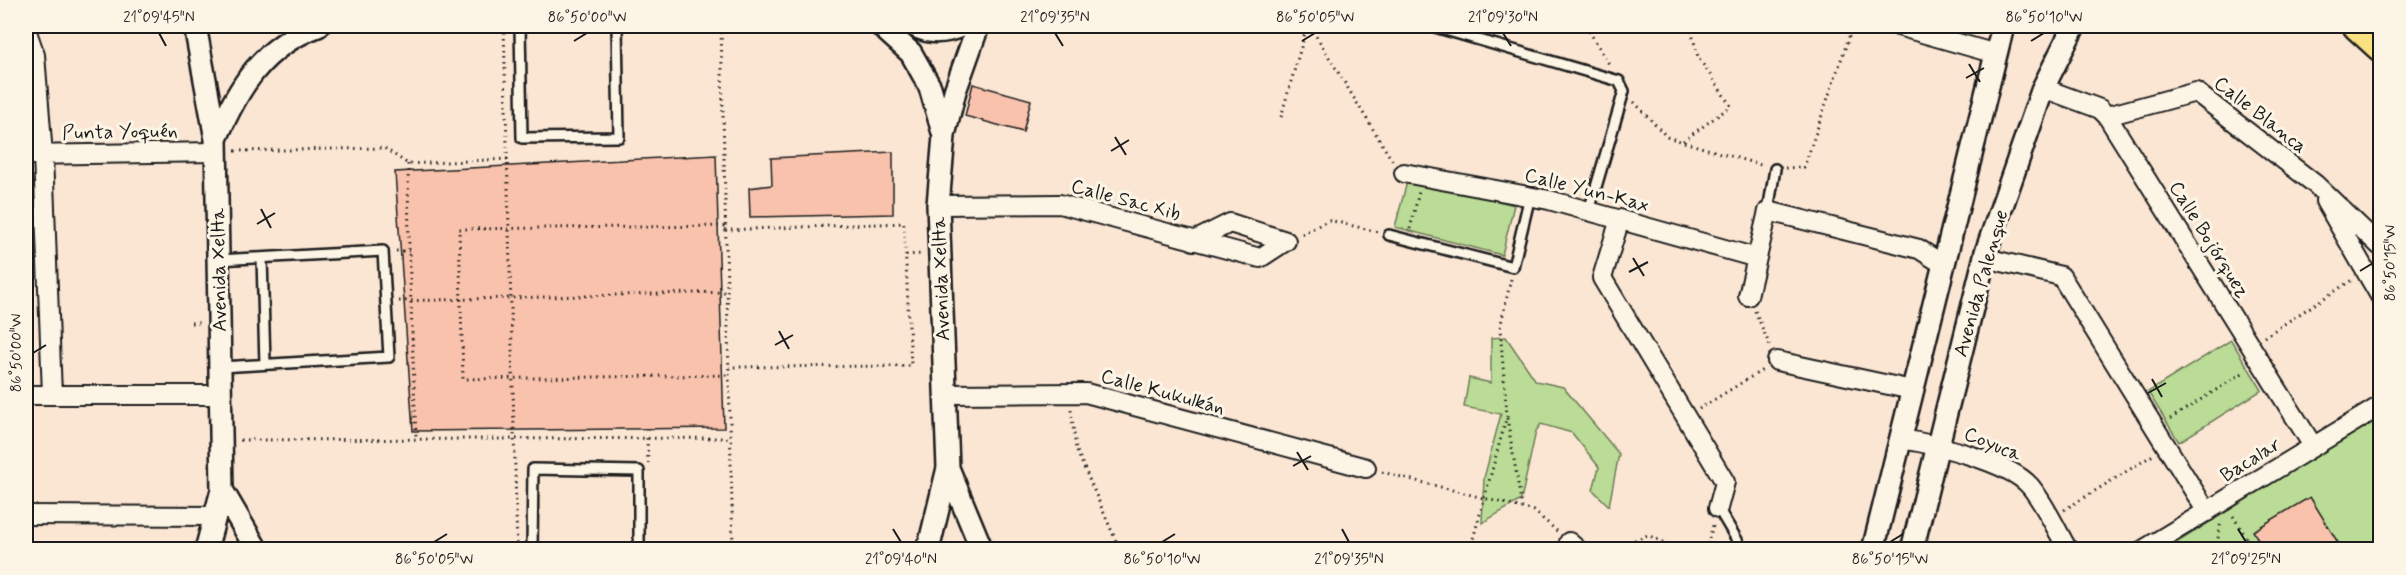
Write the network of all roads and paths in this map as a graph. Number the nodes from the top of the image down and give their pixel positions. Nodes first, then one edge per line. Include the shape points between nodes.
1 (195, 26) edge
2 (318, 26) edge
3 (504, 26) edge
4 (520, 26) edge
5 (617, 26) edge
6 (721, 26) edge
7 (881, 26) edge
8 (915, 26) edge
9 (961, 26) edge
10 (978, 26) edge
11 (1309, 26) edge
12 (1586, 26) edge
13 (1690, 26) edge
14 (1860, 26) edge
15 (1898, 26) edge
16 (2003, 26) edge
17 (2074, 26) edge
18 (2357, 26) edge
19 (1435, 27) dead end
20 (26, 29) edge
21 (2380, 47) edge
22 (1996, 54) junction
23 (1619, 81) junction
24 (2043, 88) junction
25 (1624, 91) junction
26 (1281, 117) dead end
27 (2107, 117) junction
28 (944, 136) junction
29 (1682, 141) junction
30 (216, 146) junction
31 (34, 155) edge
32 (508, 159) junction
33 (408, 164) junction
34 (1775, 170) junction
35 (1404, 173) joint
36 (1423, 176) junction
37 (2315, 184) junction
38 (1530, 196) junction
39 (938, 205) junction
40 (1589, 211) junction
41 (1767, 211) junction
42 (1620, 219) junction
43 (509, 228) junction
44 (725, 228) junction
45 (1389, 235) joint
46 (1408, 240) junction
47 (1194, 241) junction
48 (1286, 241) junction
49 (2380, 246) edge
50 (1986, 252) junction
51 (262, 258) junction
52 (1757, 258) junction
53 (218, 260) junction
54 (1944, 265) junction
55 (1513, 267) junction
56 (2366, 271) junction
57 (727, 292) junction
58 (1748, 296) joint
59 (2380, 296) edge
60 (511, 298) junction
61 (461, 299) junction
62 (411, 300) junction
63 (386, 301) junction
64 (2250, 346) junction
65 (1777, 361) junction
66 (2260, 362) junction
67 (265, 364) junction
68 (219, 367) junction
69 (729, 367) junction
70 (729, 375) junction
71 (513, 378) junction
72 (1912, 390) junction
73 (1070, 393) junction
74 (944, 394) junction
75 (26, 395) edge
76 (52, 395) junction
77 (220, 395) junction
78 (2380, 408) edge
79 (1507, 416) junction
80 (1684, 418) junction
81 (2155, 429) junction
82 (416, 438) junction
83 (514, 438) junction
84 (730, 438) junction
85 (1901, 439) junction
86 (238, 440) dead end
87 (1937, 445) junction
88 (2313, 446) junction
89 (2166, 447) junction
90 (948, 468) junction
91 (1366, 468) joint
92 (222, 490) junction
93 (1485, 497) junction
94 (2224, 502) junction
95 (1522, 507) junction
96 (1718, 508) junction
97 (2207, 512) junction
98 (215, 516) junction
99 (26, 518) edge
100 (2049, 519) junction
101 (1574, 546) edge
102 (206, 549) edge
103 (257, 549) edge
104 (517, 549) edge
105 (532, 549) edge
106 (639, 549) edge
107 (733, 549) edge
108 (925, 549) edge
109 (982, 549) edge
110 (1120, 549) edge
111 (1470, 549) edge
112 (1629, 549) edge
113 (1679, 549) edge
114 (1706, 549) edge
115 (1743, 549) edge
116 (1873, 549) edge
117 (1911, 549) edge
118 (2068, 549) edge
119 (2143, 549) edge
120 (2216, 549) edge
121 (2254, 549) edge

1 - 30 street
2 - 30 street, Avenida XelHa via 278,45 259,63 228,112
3 - 32 path
4 - 5 lane via 522,138 619,137
6 - 44 path
7 - 28 street, Avenida XelHa via 911,53 930,87
8 - 9 street via 931,33
10 - 28 street
11 - 26 path
11 - 35 path via 1397,169
12 - 23 path
13 - 29 path via 1698,57 1731,106
14 - 34 path via 1850,34 1804,167
15 - 22 street
16 - 22 street, Avenida Palenque
17 - 24 street, Avenida Palenque
18 - 21 main road
19 - 23 lane
20 - 31 street via 35,55
22 - 54 street, Avenida Palenque
23 - 25 lane
24 - 27 street, Calle Bojórquez via 2100,110
24 - 50 street, Avenida Palenque
25 - 29 path via 1667,137
25 - 40 lane
27 - 37 street, Calle Blanca via 2196,92
27 - 64 street, Calle Bojórquez
28 - 39 street, Avenida XelHa
29 - 34 path
30 - 31 street, Punta Yoquén
30 - 33 path via 384,148
30 - 53 street, Avenida XelHa
31 - 76 street
32 - 33 path
32 - 43 path
33 - 62 path
34 - 41 lane
35 - 36 street, Calle Yun-Kax
36 - 38 street, Calle Yun-Kax
36 - 46 path
37 - 49 street, Calle Blanca
37 - 56 street, Calle Blanca
38 - 40 street, Calle Yun-Kax
38 - 55 lane
39 - 47 street, Calle Sac Xib via 1060,204
39 - 74 street, Avenida XelHa
40 - 42 street, Calle Yun-Kax
41 - 52 street
41 - 54 street via 1919,249
42 - 52 street, Calle Yun-Kax
42 - 80 street via 1602,278
43 - 44 path
43 - 60 path
43 - 61 path via 459,229
44 - 57 path
44 - 69 path via 904,223 911,366
45 - 46 lane
45 - 48 path via 1329,220
46 - 55 lane
47 - 48 street, Calle Sac Xib via 1230,223
47 - 48 street, Calle Sac Xib via 1260,258
50 - 81 street via 1994,260 2061,276
50 - 87 street, Avenida Palenque
51 - 53 lane
51 - 63 lane via 383,251
51 - 67 lane
52 - 58 street
53 - 68 street, Avenida XelHa
54 - 72 street, Avenida Palenque
55 - 79 path via 1500,328
56 - 59 street, Calle Blanca
56 - 64 path
57 - 60 path
57 - 69 path
58 - 65 path
60 - 61 path
60 - 71 path
61 - 62 path
61 - 71 path via 463,379
62 - 63 path
62 - 82 path
63 - 67 lane via 389,357
64 - 66 street, Calle Bojórquez
65 - 72 street
65 - 80 path
66 - 81 path
66 - 88 street, Calle Bojórquez
67 - 68 lane
68 - 77 street, Avenida XelHa
69 - 70 path
70 - 71 path
70 - 84 path
71 - 83 path
72 - 85 street, Avenida Palenque
73 - 74 street, Calle Kukulkán
73 - 91 street, Calle Kukulkán via 1086,393
73 - 110 path via 1076,449
74 - 90 street, Avenida XelHa
75 - 76 street
76 - 77 street
77 - 92 street, Avenida XelHa
78 - 88 street, Bacalar
79 - 93 path
79 - 95 path
80 - 96 street via 1725,482
81 - 89 street
82 - 83 path
82 - 86 path
83 - 84 path
83 - 104 path
84 - 107 path
85 - 87 street, Coyuca
85 - 116 street, Avenida Palenque
87 - 100 street, Coyuca via 2011,471 2029,486
87 - 117 street, Avenida Palenque
88 - 94 street, Bacalar
89 - 97 street
89 - 100 path
90 - 108 street, Avenida XelHa
90 - 109 street
91 - 93 path
92 - 98 street
92 - 103 street, Avenida XelHa
93 - 95 path
93 - 111 path
94 - 97 street, Bacalar
94 - 120 path
94 - 121 path
95 - 101 path via 1534,511
96 - 114 path
96 - 115 lane
97 - 119 street, Bacalar
98 - 99 street
98 - 102 street
100 - 118 street, Coyuca
105 - 106 lane via 533,469 639,471
112 - 113 path via 1632,541 1648,535

